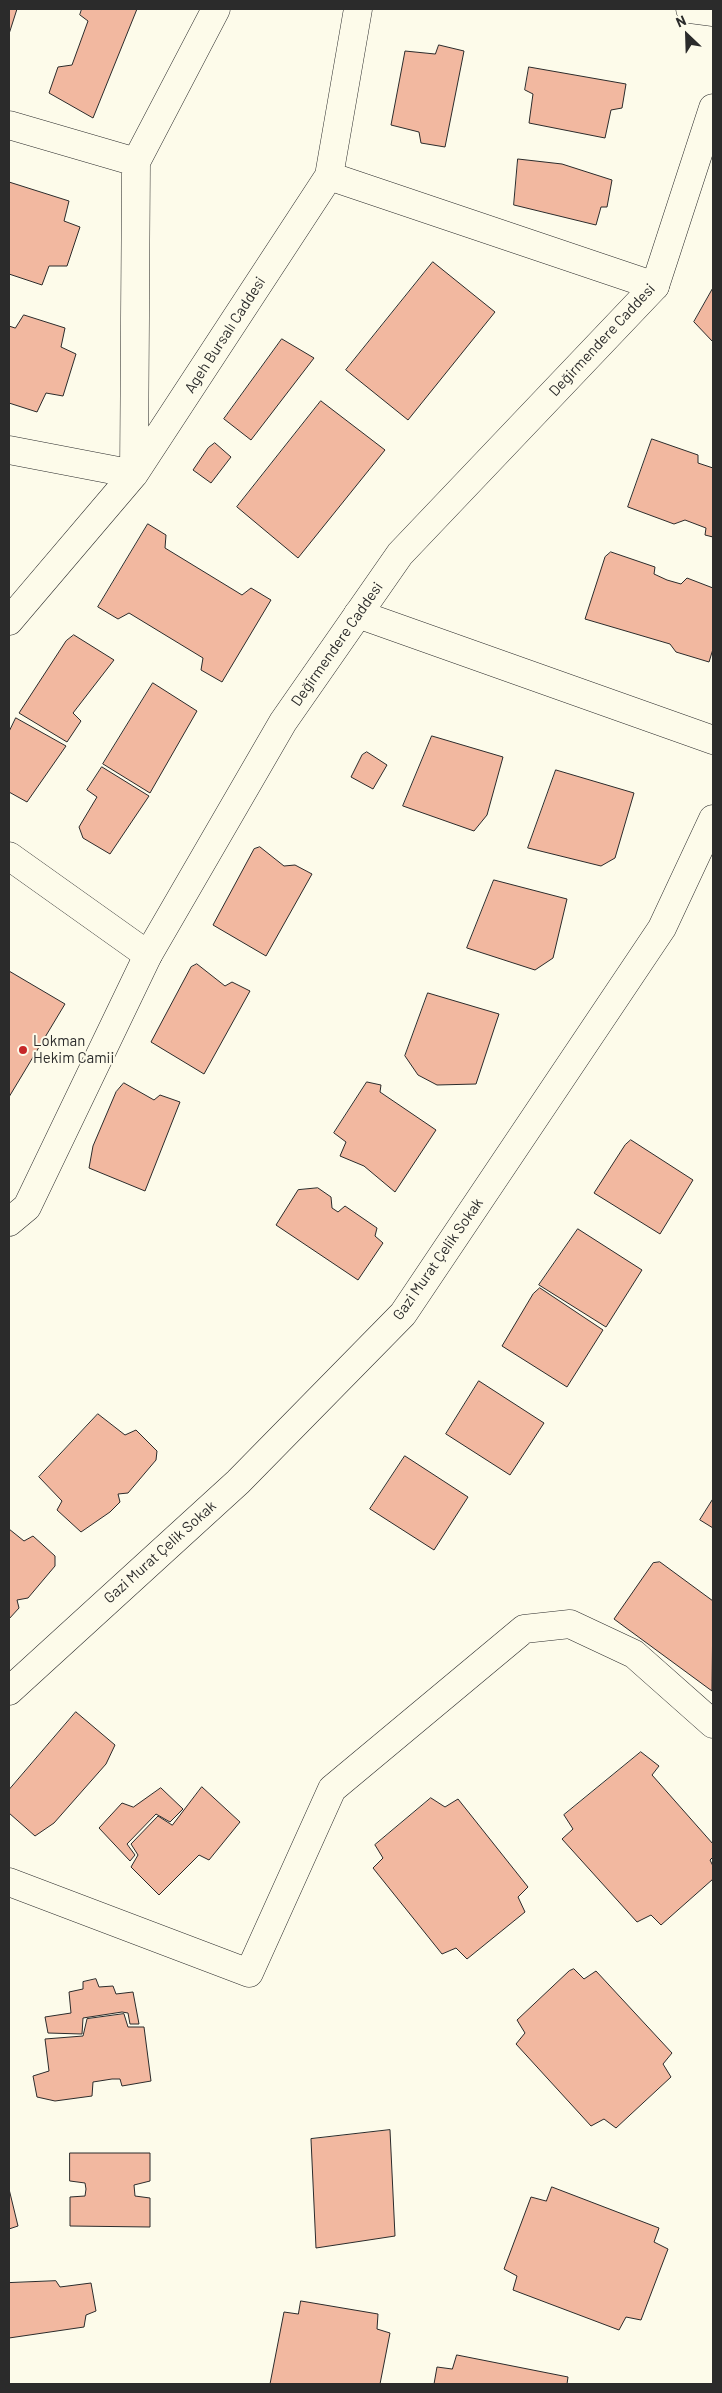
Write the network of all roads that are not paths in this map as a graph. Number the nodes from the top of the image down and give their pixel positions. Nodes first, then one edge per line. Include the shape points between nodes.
1 (216, 9) edge
2 (358, 9) edge
3 (690, 9) edge
4 (713, 12) edge
5 (713, 108) edge
6 (9, 125) edge
7 (136, 162) junction
8 (329, 176) junction
9 (656, 286) junction
10 (9, 450) edge
11 (134, 474) junction
12 (358, 614) junction
13 (9, 621) edge
14 (713, 740) edge
15 (713, 819) edge
16 (9, 856) edge
17 (148, 956) junction
18 (9, 1222) edge
19 (9, 1691) edge
20 (713, 1724) edge
21 (9, 1882) edge

1 - 7 street
2 - 8 street, Ageh Bursalı Caddesi
3 - 4 street
5 - 9 street, Değirmendere Caddesi
6 - 7 street
7 - 11 street
8 - 9 street
8 - 11 street, Ageh Bursalı Caddesi
9 - 12 street, Değirmendere Caddesi via 400,554
10 - 11 street
11 - 13 street, Ageh Bursalı Caddesi
12 - 14 street
12 - 17 street, Değirmendere Caddesi via 283,722
15 - 19 street, Gazi Murat Çelik Sokak via 662,928 403,1314 238,1482
16 - 17 street
17 - 18 street, Değirmendere Caddesi via 27,1207
20 - 21 street via 634,1654 570,1624 524,1629 332,1790 249,1973

